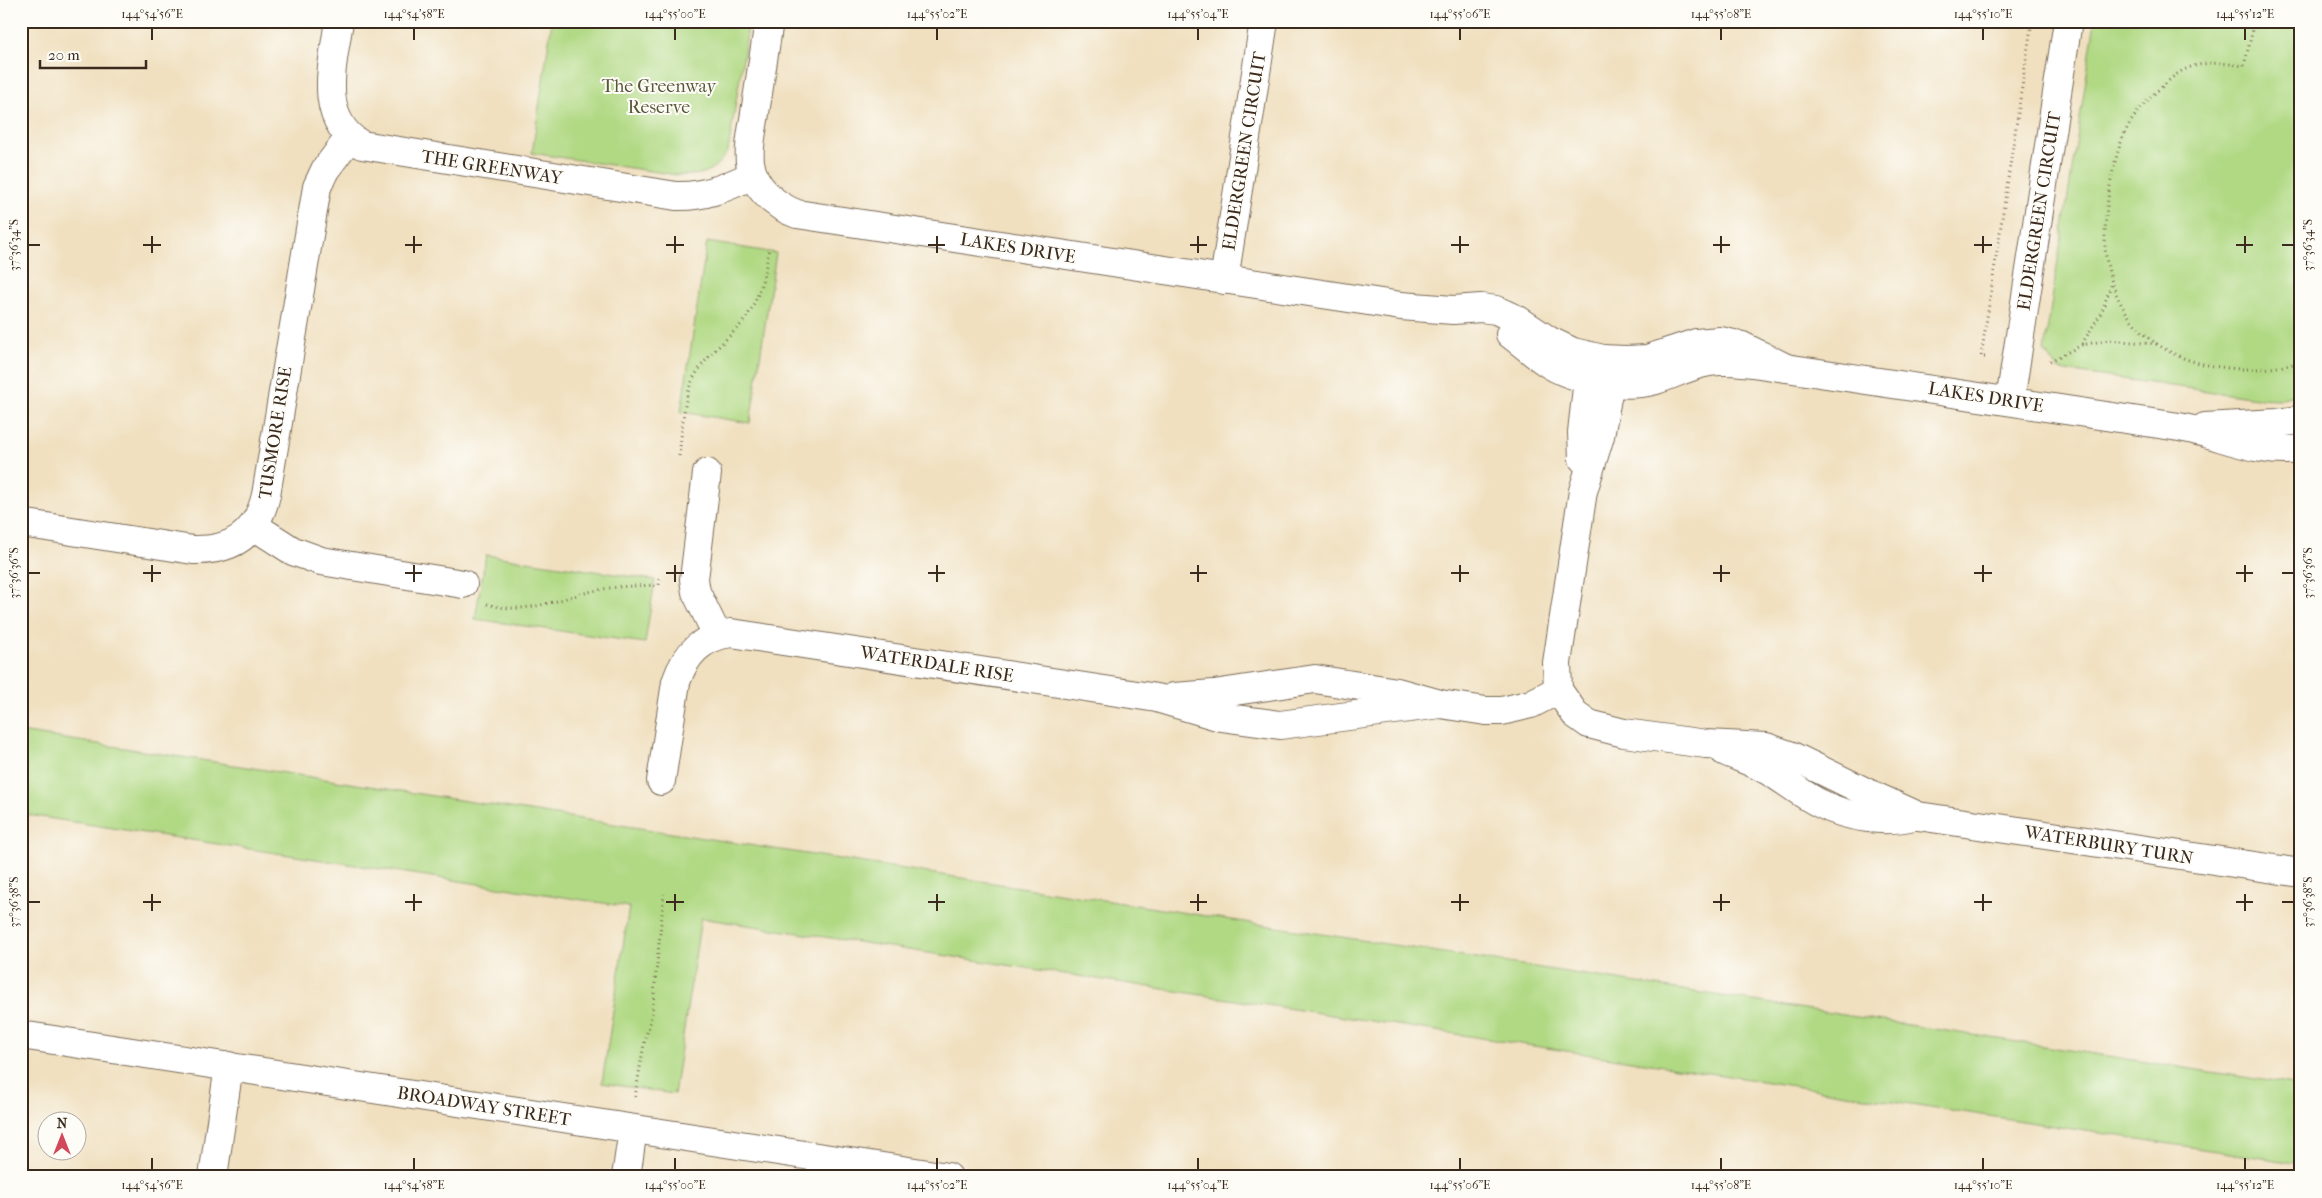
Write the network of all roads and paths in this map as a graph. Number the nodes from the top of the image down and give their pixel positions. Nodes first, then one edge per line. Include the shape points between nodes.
1 (339, 21) edge
2 (769, 21) edge
3 (1264, 21) edge
4 (2068, 21) edge
5 (2255, 21) edge
6 (349, 138) junction
7 (754, 175) junction
8 (770, 248) dead end
9 (1224, 280) junction
10 (2112, 284) junction
11 (2082, 345) dead end
12 (2301, 362) edge
13 (1600, 373) junction
14 (2010, 401) junction
15 (2301, 420) edge
16 (2186, 428) junction
17 (2301, 449) edge
18 (678, 459) dead end
19 (707, 473) dead end
20 (21, 523) edge
21 (254, 526) junction
22 (660, 577) dead end
23 (463, 584) joint
24 (717, 635) junction
25 (1558, 690) junction
26 (1157, 698) junction
27 (1440, 704) junction
28 (661, 781) dead end
29 (2301, 873) edge
30 (664, 894) dead end
31 (21, 1035) edge
32 (229, 1066) junction
33 (635, 1097) dead end
34 (633, 1129) junction
35 (212, 1177) edge
36 (626, 1177) edge
37 (948, 1177) edge

1 - 6 street via 330,89 332,106
2 - 7 street, LAKES DRIVE via 751,141 750,162
3 - 9 street, ELDERGREEN CIRCUIT
4 - 14 street, ELDERGREEN CIRCUIT
5 - 10 path via 2244,66 2215,63 2187,69 2148,99 2130,124 2119,146 2107,215 2105,240
6 - 7 street, THE GREENWAY via 381,150 676,196 710,194
6 - 21 street, TUSMORE RISE via 316,187 266,495
7 - 9 street, LAKES DRIVE via 772,201 797,214
8 - 18 path via 754,305 698,369 691,384
9 - 13 street, LAKES DRIVE via 1401,306 1496,310 1573,352
10 - 11 path via 2101,313
10 - 12 path via 2124,310 2141,332 2183,358 2204,365 2244,369
13 - 14 street, LAKES DRIVE via 1626,360 1647,359 1696,343 1720,342 1742,346 1786,368
13 - 25 street via 1600,436 1583,491 1557,663
14 - 16 street, LAKES DRIVE
15 - 16 street, LAKES DRIVE
16 - 17 street, LAKES DRIVE via 2253,448
19 - 24 street via 694,579 696,592
20 - 21 street, TUSMORE RISE via 193,550 227,546
21 - 23 street via 294,551 321,561
22 - 23 path via 659,585 594,591 531,608 490,605 473,599
24 - 26 street, WATERDALE RISE via 749,634
24 - 28 street, WATERDALE RISE via 698,644 680,668
25 - 27 street, WATERDALE RISE via 1531,704 1502,711
25 - 29 street, WATERBURY TURN via 1574,714 1589,724 1624,733 1766,748 1792,756 1918,816
26 - 27 street, WATERDALE RISE via 1214,694 1315,679 1397,692
26 - 27 street, WATERDALE RISE via 1221,717 1280,725
30 - 33 path via 652,1013
31 - 32 street, BROADWAY STREET
32 - 34 street, BROADWAY STREET
32 - 35 street
34 - 36 street
34 - 37 street, BROADWAY STREET

